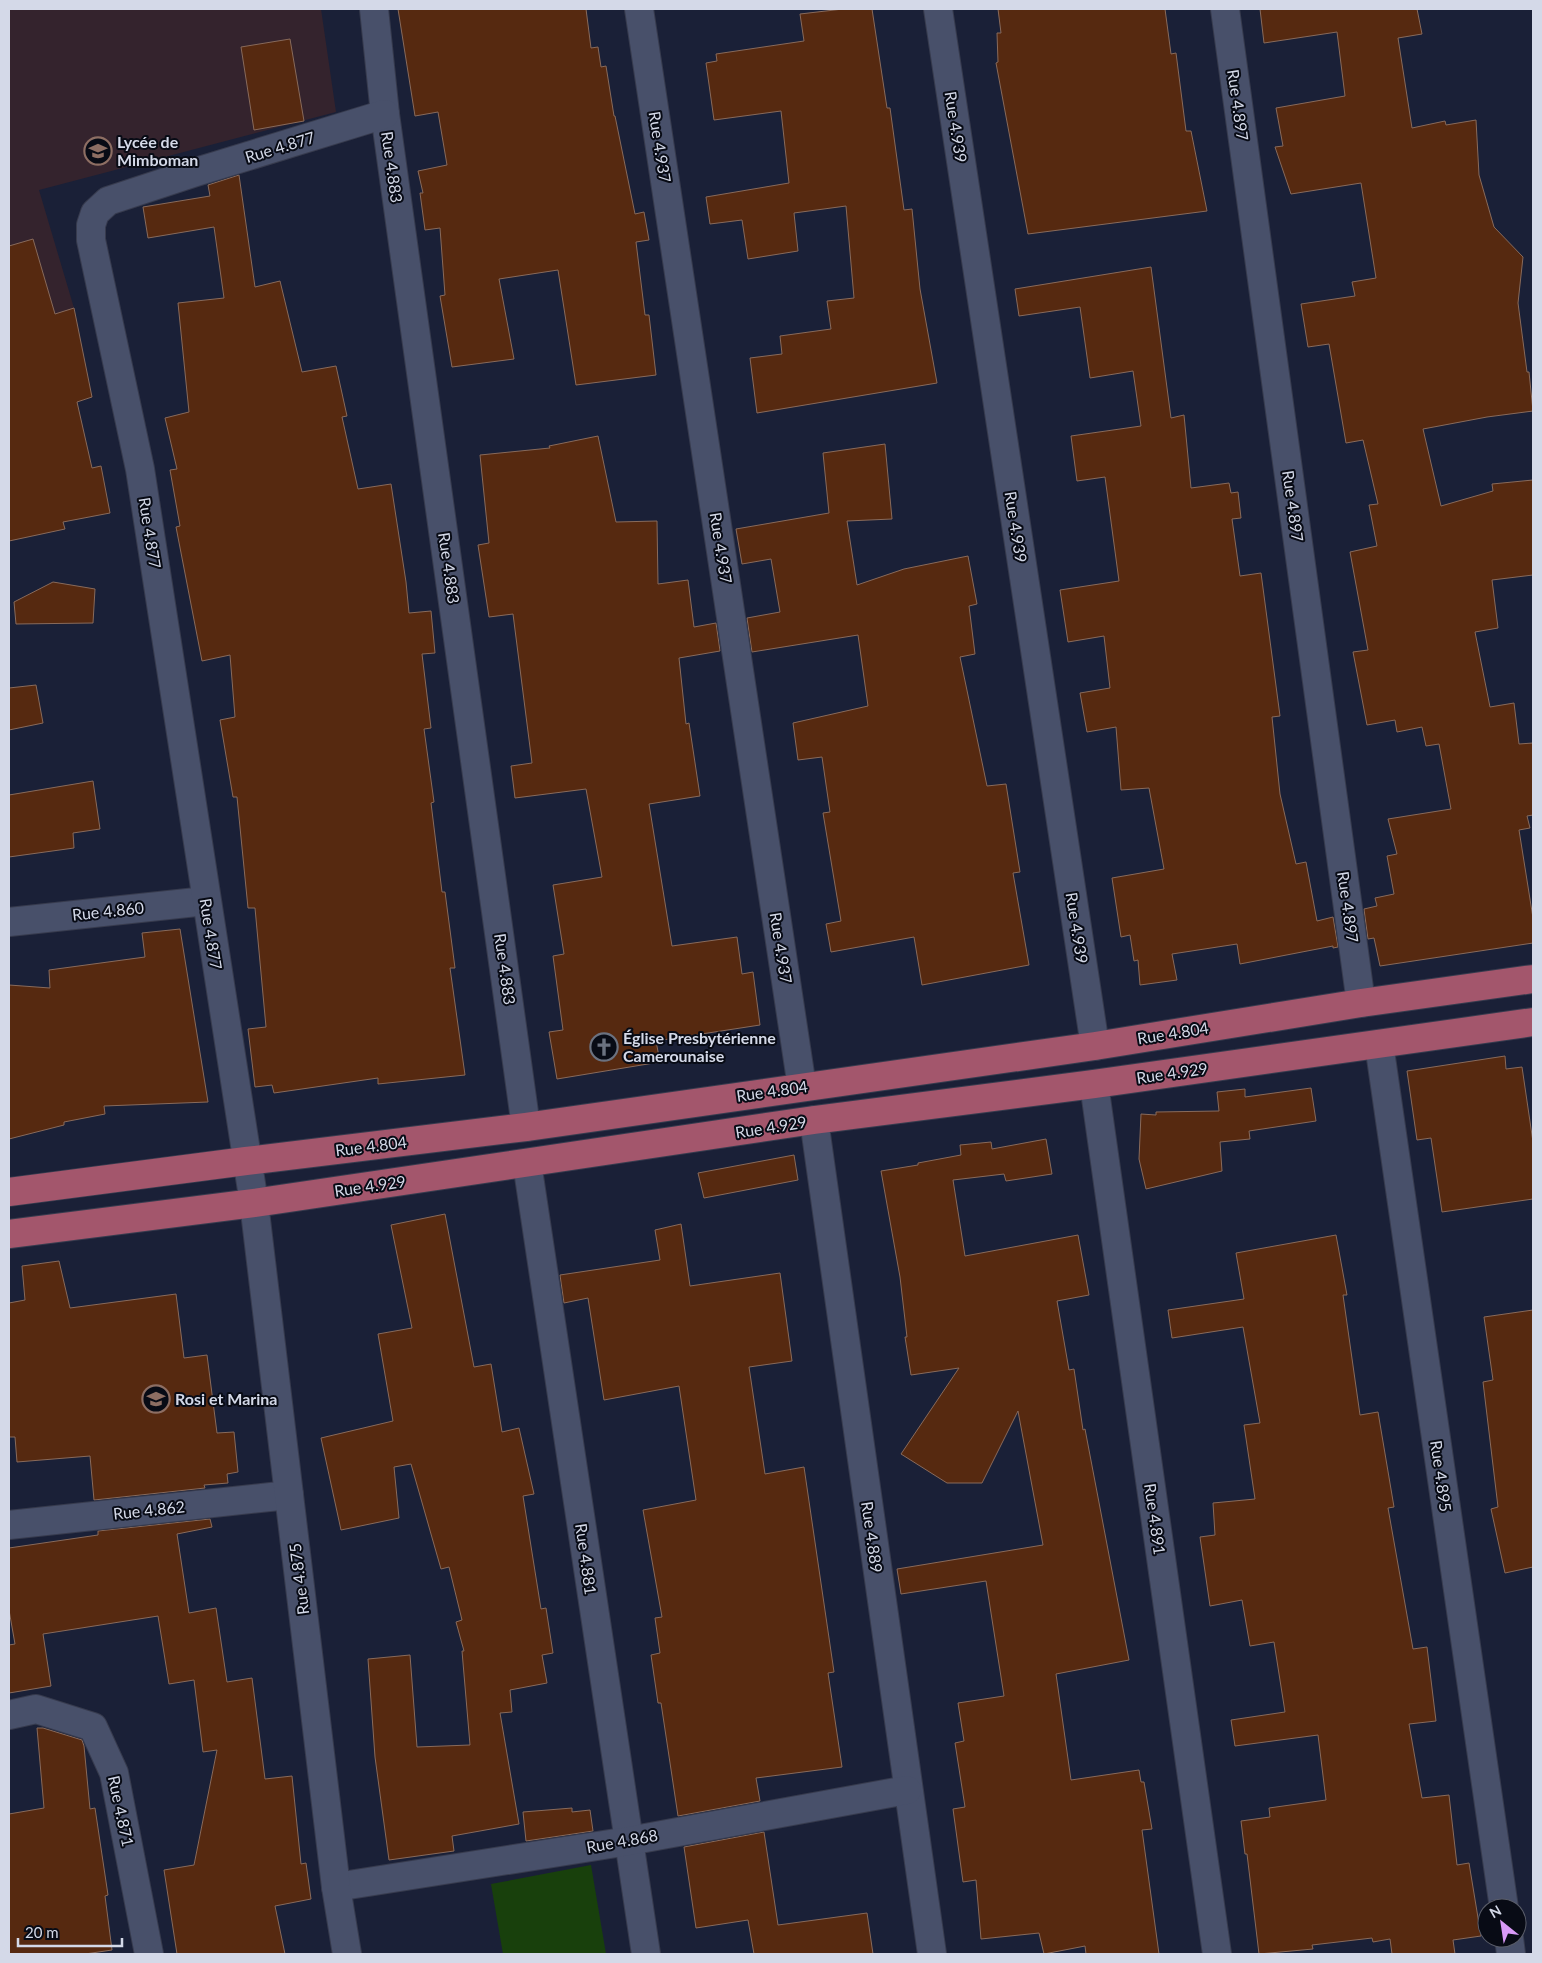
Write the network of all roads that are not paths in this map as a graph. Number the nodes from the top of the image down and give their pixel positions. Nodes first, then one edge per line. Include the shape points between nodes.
1 (374, 9) edge
2 (639, 9) edge
3 (938, 9) edge
4 (1226, 9) edge
5 (385, 114) junction
6 (206, 900) junction
7 (9, 922) edge
8 (1533, 979) edge
9 (1361, 1003) junction
10 (1533, 1022) edge
11 (1379, 1044) junction
12 (1095, 1046) junction
13 (1094, 1084) junction
14 (802, 1087) junction
15 (814, 1120) junction
16 (526, 1127) junction
17 (246, 1161) junction
18 (527, 1163) junction
19 (9, 1192) edge
20 (254, 1203) junction
21 (9, 1234) edge
22 (289, 1495) junction
23 (9, 1525) edge
24 (9, 1716) edge
25 (908, 1790) junction
26 (628, 1841) junction
27 (336, 1888) junction
28 (1503, 1898) edge
29 (149, 1954) edge
30 (347, 1954) edge
31 (646, 1954) edge
32 (932, 1954) edge
33 (1217, 1954) edge

1 - 5 street, Rue 4.883
2 - 14 street, Rue 4.937
3 - 12 street, Rue 4.939
4 - 9 street, Rue 4.897
5 - 6 street, Rue 4.877 via 108,201 94,212 91,224 91,240 140,469
5 - 16 street, Rue 4.883
6 - 7 street, Rue 4.860
6 - 17 street, Rue 4.877
8 - 9 main road, Rue 4.804
9 - 12 main road, Rue 4.804
10 - 11 main road, Rue 4.929
11 - 13 main road, Rue 4.929
11 - 28 street, Rue 4.895
12 - 14 main road, Rue 4.804
13 - 15 main road, Rue 4.929
13 - 33 street, Rue 4.891
14 - 16 main road, Rue 4.804
15 - 18 main road, Rue 4.929
15 - 25 street, Rue 4.889
16 - 17 main road, Rue 4.804
17 - 19 main road, Rue 4.804
17 - 20 street, Rue 4.877
18 - 20 main road, Rue 4.929
18 - 26 street, Rue 4.881
20 - 21 main road, Rue 4.929
20 - 22 street, Rue 4.875
22 - 23 street, Rue 4.862
22 - 27 street, Rue 4.875
24 - 29 street, Rue 4.871 via 36,1710 94,1727 114,1773
25 - 26 street, Rue 4.868
25 - 32 street, Rue 4.889
26 - 27 street, Rue 4.868
26 - 31 street, Rue 4.881
27 - 30 street, Rue 4.875

